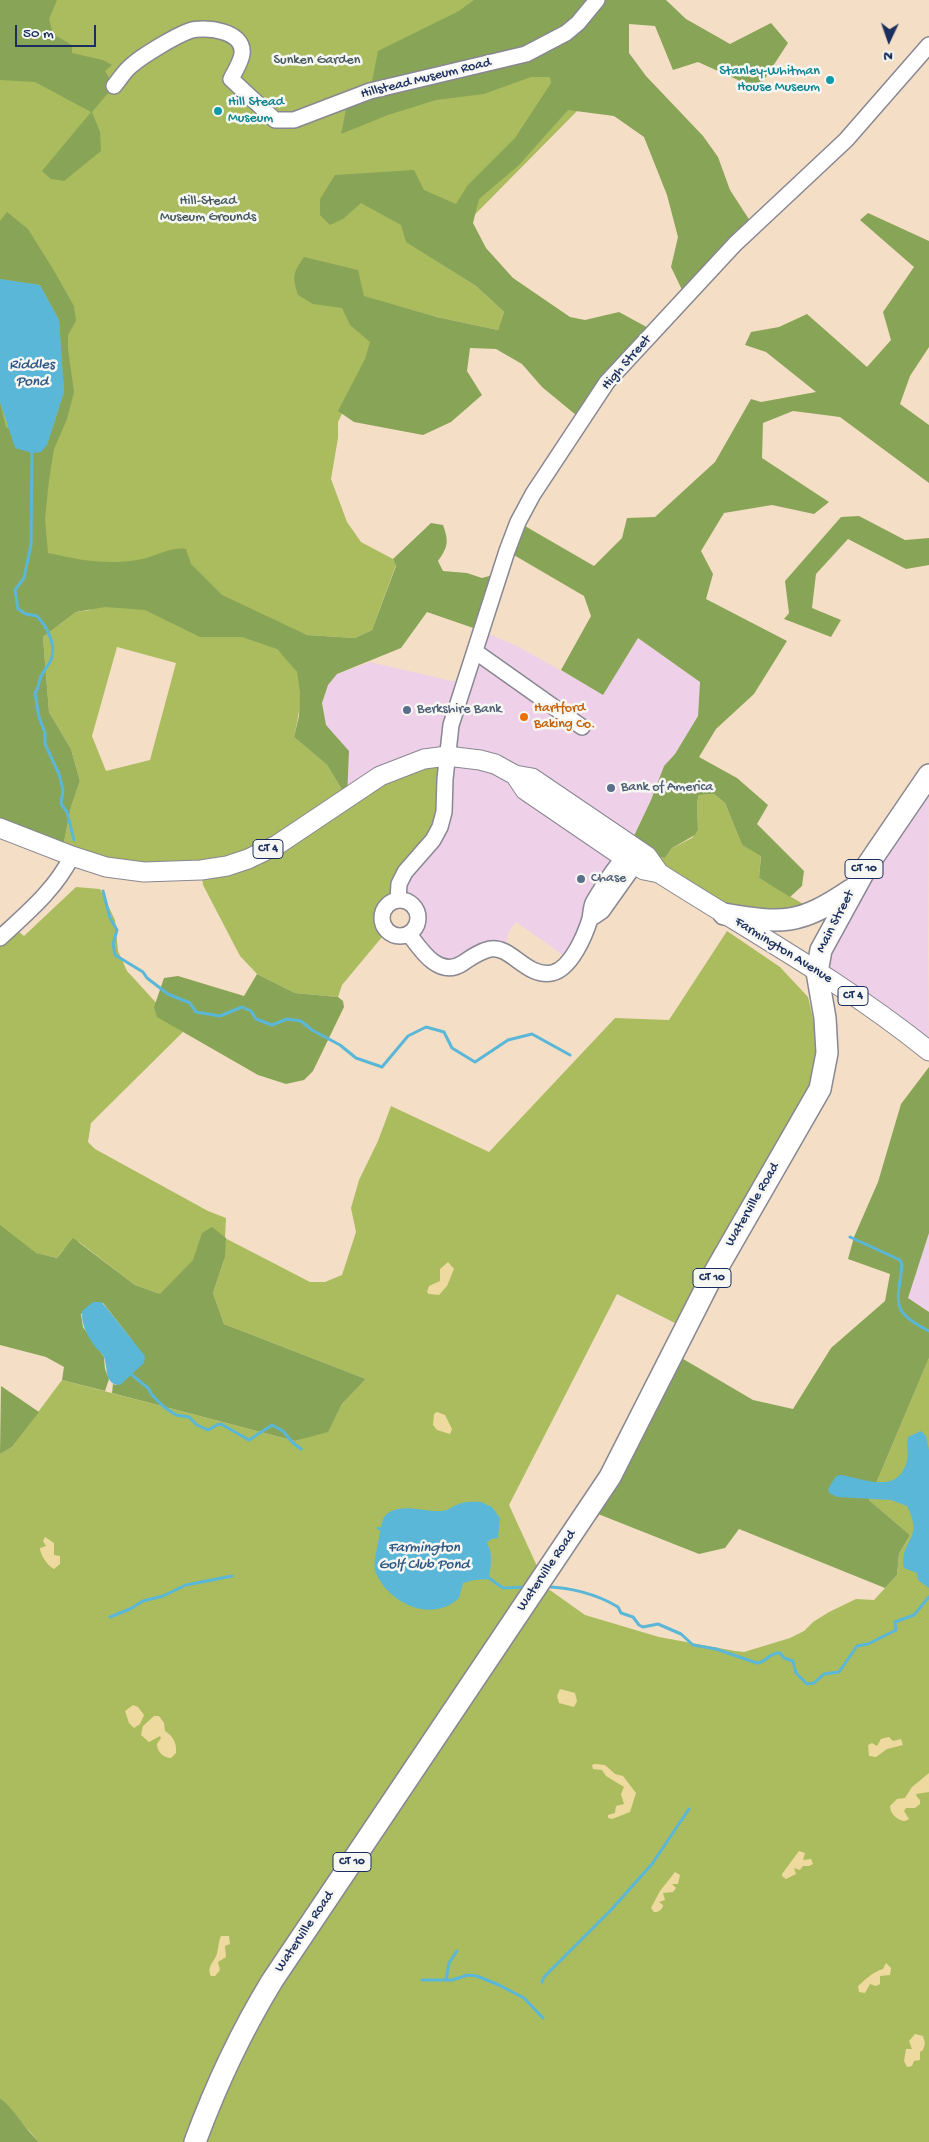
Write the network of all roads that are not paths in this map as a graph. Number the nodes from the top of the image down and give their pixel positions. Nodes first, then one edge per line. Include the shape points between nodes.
1 (597, 0) edge
2 (929, 45) edge
3 (114, 86) dead end
4 (476, 652) junction
5 (582, 728) dead end
6 (447, 756) junction
7 (929, 775) edge
8 (515, 776) junction
9 (0, 828) edge
10 (72, 856) junction
11 (629, 861) junction
12 (658, 873) junction
13 (851, 890) junction
14 (398, 900) junction
15 (724, 914) junction
16 (409, 934) junction
17 (0, 938) edge
18 (817, 972) junction
19 (929, 1051) edge
20 (195, 2142) edge

1 - 3 street, Hillstead Museum Road via 566,33 526,54 370,91 294,120 271,118 231,79 242,53 241,46 221,31 200,29 184,34 131,65
2 - 4 street, High Street via 846,140 736,244 607,382 518,522
4 - 5 street
4 - 6 street, High Street via 451,726
6 - 8 main road, Farmington Avenue / CT 4 via 495,764
6 - 10 main road, Farmington Avenue / CT 4 via 424,759 380,776 277,845 227,866 144,872 106,867
6 - 14 street, High Street via 444,812 440,827 434,840 405,872 399,884
7 - 13 highway, Main Street / CT 10
8 - 11 main road, Farmington Avenue / CT 4 via 525,790
8 - 12 main road, Farmington Avenue / CT 4 via 532,778 647,856
9 - 10 main road, Farmington Avenue / CT 4
10 - 17 street via 39,902
11 - 12 main road, Farmington Avenue / CT 4 via 644,870
11 - 16 street via 618,865 593,904 590,919 568,963 559,971 547,973 529,969 504,951 493,948 473,955 458,966 435,964 422,953
12 - 15 main road, Farmington Avenue / CT 4
13 - 15 highway via 812,914 794,920 771,921
13 - 18 highway, Main Street / CT 10 via 821,950
14 - 16 street via 410,903 418,913 417,925
14 - 16 street via 384,909 384,925 392,934
15 - 18 main road, Farmington Avenue / CT 4
18 - 19 main road, Farmington Avenue / CT 4 via 898,1026
18 - 20 highway, Waterville Road / CT 10 via 826,1018 827,1053 820,1089 708,1284 610,1477 272,1980 212,2095

